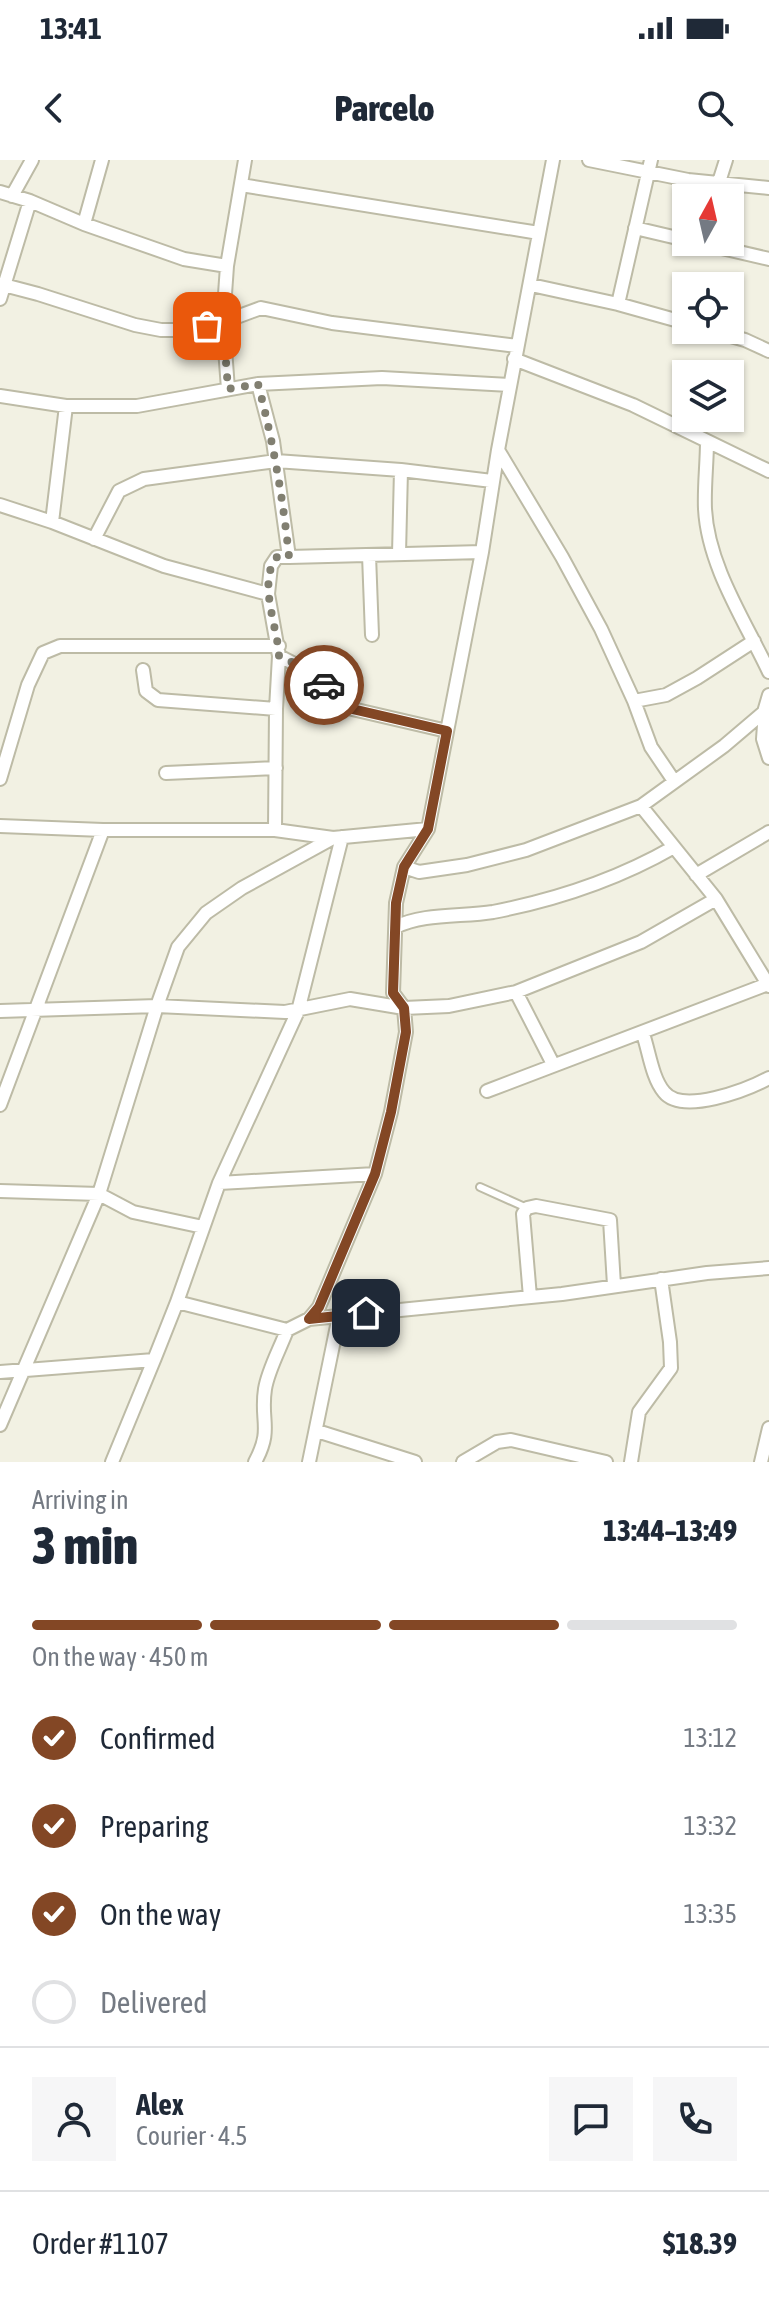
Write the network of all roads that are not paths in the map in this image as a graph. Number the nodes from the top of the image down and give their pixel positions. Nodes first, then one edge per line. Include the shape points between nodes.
1 (32, 160) edge
2 (102, 160) edge
3 (245, 160) edge
4 (553, 160) edge
5 (589, 160) edge
6 (726, 160) edge
7 (650, 167) edge
8 (719, 182) junction
9 (241, 185) junction
10 (769, 188) edge
11 (6, 194) edge
12 (30, 201) junction
13 (84, 224) junction
14 (635, 228) junction
15 (539, 233) junction
16 (672, 237) edge
17 (744, 253) edge
18 (769, 259) edge
19 (227, 266) junction
20 (2, 285) edge
21 (531, 285) junction
22 (0, 299) edge
23 (618, 304) junction
24 (672, 319) edge
25 (223, 322) junction
26 (744, 340) edge
27 (769, 351) edge
28 (516, 352) junction
29 (258, 384) junction
30 (510, 385) junction
31 (228, 389) junction
32 (0, 396) edge
33 (66, 406) junction
34 (707, 441) junction
35 (498, 450) junction
36 (276, 461) junction
37 (401, 470) junction
38 (769, 471) edge
39 (492, 481) junction
40 (0, 505) edge
41 (52, 522) junction
42 (94, 539) junction
43 (482, 552) junction
44 (399, 554) junction
45 (369, 555) junction
46 (289, 557) junction
47 (268, 594) junction
48 (372, 635) dead end
49 (754, 641) junction
50 (279, 651) junction
51 (143, 670) dead end
52 (769, 672) edge
53 (769, 695) edge
54 (634, 701) junction
55 (276, 709) junction
56 (766, 710) edge
57 (447, 731) junction
58 (769, 758) edge
59 (276, 768) junction
60 (166, 773) dead end
61 (0, 779) edge
62 (674, 781) junction
63 (641, 806) junction
64 (0, 826) edge
65 (428, 829) junction
66 (103, 830) junction
67 (275, 830) junction
68 (769, 832) edge
69 (337, 837) junction
70 (674, 847) junction
71 (404, 867) junction
72 (696, 875) junction
73 (716, 899) junction
74 (396, 927) junction
75 (768, 985) edge
76 (516, 992) junction
77 (157, 1006) junction
78 (404, 1008) junction
79 (38, 1009) junction
80 (0, 1011) edge
81 (298, 1011) junction
82 (643, 1034) junction
83 (553, 1064) junction
84 (769, 1078) edge
85 (487, 1091) dead end
86 (0, 1105) edge
87 (375, 1174) junction
88 (219, 1183) junction
89 (480, 1187) dead end
90 (0, 1191) edge
91 (99, 1194) junction
92 (527, 1208) junction
93 (203, 1227) junction
94 (769, 1268) edge
95 (661, 1279) junction
96 (614, 1285) junction
97 (530, 1297) junction
98 (177, 1302) junction
99 (339, 1316) junction
100 (309, 1319) junction
101 (287, 1330) junction
102 (154, 1360) junction
103 (22, 1371) junction
104 (0, 1372) edge
105 (0, 1425) edge
106 (769, 1428) edge
107 (317, 1431) junction
108 (112, 1462) edge
109 (255, 1462) edge
110 (309, 1462) edge
111 (415, 1462) edge
112 (463, 1462) edge
113 (606, 1462) edge
114 (631, 1462) edge
115 (761, 1462) edge

1 - 11 street
2 - 13 street
3 - 9 street
4 - 15 street
5 - 7 street
6 - 8 street
7 - 8 street
7 - 14 street
8 - 10 street
9 - 15 street
9 - 19 street
11 - 12 street
12 - 13 street
12 - 20 street
13 - 19 street via 184,259
14 - 16 street
14 - 23 street
15 - 21 street
17 - 18 street
19 - 25 street
20 - 22 street
20 - 25 street via 161,330
21 - 23 street
21 - 28 street
23 - 24 street
25 - 28 street via 261,308
25 - 31 street
26 - 27 street
28 - 30 street
28 - 34 street
29 - 30 street via 382,378
29 - 31 street
29 - 36 street
30 - 35 street
31 - 33 street via 137,406
32 - 33 street
33 - 41 street
34 - 38 street
34 - 49 street via 705,511 713,547
35 - 39 street
35 - 54 street via 575,581
36 - 37 street
36 - 42 street via 131,484 119,491
36 - 46 street
37 - 39 street
37 - 44 street
39 - 43 street
40 - 41 street
41 - 42 street
42 - 47 street via 164,566
43 - 44 street
43 - 57 street
44 - 45 street
45 - 46 street
45 - 48 street
46 - 47 street via 273,562
47 - 50 street
49 - 52 street
49 - 54 street via 666,695
50 - 55 street
50 - 57 street via 315,673 335,705
50 - 61 street via 60,646 43,653
51 - 55 street via 146,691 158,700
53 - 56 street
54 - 62 street via 651,747
55 - 59 street
56 - 58 street via 763,739
56 - 62 street
57 - 65 street
59 - 60 street
59 - 67 street
62 - 63 street
63 - 70 street
63 - 71 street via 526,850 419,872
64 - 66 street
65 - 69 street
65 - 71 street
66 - 67 street
66 - 79 street
67 - 69 street
68 - 72 street
69 - 77 street via 206,913 178,947
69 - 81 street
70 - 72 street
70 - 74 street via 621,874 555,895 495,911 409,920
71 - 74 street
72 - 73 street
73 - 75 street
73 - 76 street via 641,942
74 - 78 street via 393,993
75 - 82 street
76 - 78 street via 449,1006
76 - 83 street
77 - 79 street
77 - 81 street
77 - 91 street
78 - 81 street via 350,999
78 - 87 street via 406,1032
79 - 80 street
79 - 86 street
81 - 88 street
82 - 83 street
82 - 84 street via 661,1089 670,1100 730,1095
83 - 85 street
87 - 88 street
87 - 100 street via 319,1307
88 - 93 street
89 - 92 lane
90 - 91 street
91 - 93 street via 133,1212
91 - 103 street
92 - 96 street via 610,1220
92 - 97 street via 523,1220
93 - 98 street
94 - 95 street
95 - 96 street
95 - 114 street via 671,1368 639,1412
96 - 97 street
97 - 99 street
98 - 101 street
98 - 102 street
99 - 100 street
99 - 107 street
100 - 101 street
101 - 109 street via 265,1389 266,1443
102 - 103 street
102 - 108 street
103 - 104 street
103 - 105 street
106 - 115 street
107 - 110 street
107 - 111 street
112 - 113 street via 497,1442 511,1440

